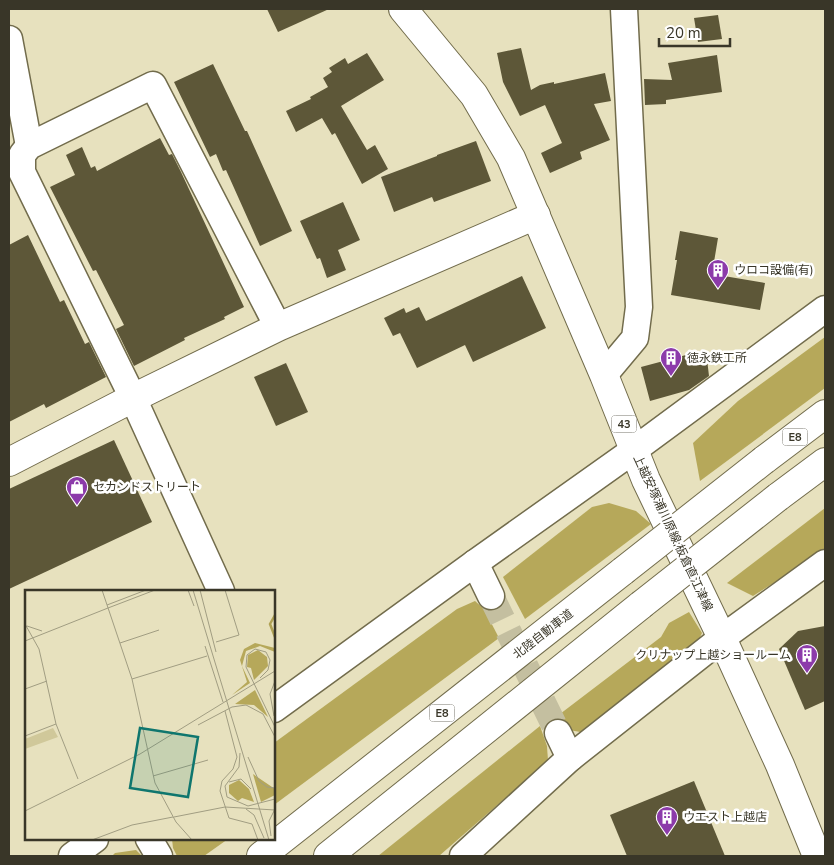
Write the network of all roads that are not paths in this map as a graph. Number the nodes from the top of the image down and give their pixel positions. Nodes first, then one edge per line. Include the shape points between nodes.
1 (403, 9) edge
2 (624, 9) edge
3 (9, 39) edge
4 (29, 146) junction
5 (536, 215) junction
6 (825, 309) edge
7 (278, 327) junction
8 (604, 375) junction
9 (133, 398) junction
10 (825, 414) edge
11 (634, 450) junction
12 (9, 462) edge
13 (825, 462) edge
14 (475, 563) junction
15 (825, 563) edge
16 (221, 590) edge
17 (491, 596) tunnel mouth
18 (722, 638) junction
19 (275, 706) edge
20 (558, 734) tunnel mouth
21 (570, 758) junction
22 (94, 840) edge
23 (150, 840) edge
24 (72, 856) edge
25 (159, 856) edge
26 (261, 856) edge
27 (328, 856) edge
28 (462, 856) edge
29 (817, 856) edge

1 - 5 main road, 上越安塚浦川原線;板倉直江津線 / 43 via 474,95 511,158
2 - 8 street via 639,306 635,338
3 - 4 street
4 - 7 street via 153,85
4 - 9 street via 22,155 22,172
5 - 7 main road
5 - 8 main road, 上越安塚浦川原線;板倉直江津線 / 43
6 - 11 street
7 - 9 main road
8 - 11 main road, 上越安塚浦川原線;板倉直江津線 / 43
9 - 12 main road
9 - 16 street
10 - 26 main road, 北陸自動車道 / E8, bridge
11 - 14 street
11 - 18 main road, 上越安塚浦川原線;板倉直江津線 / 43
13 - 27 main road, bridge
14 - 17 street
14 - 19 street
15 - 18 street
18 - 21 street
18 - 29 main road, 上越安塚浦川原線;板倉直江津線 / 43
20 - 21 street
21 - 28 street
22 - 24 street
23 - 25 street

